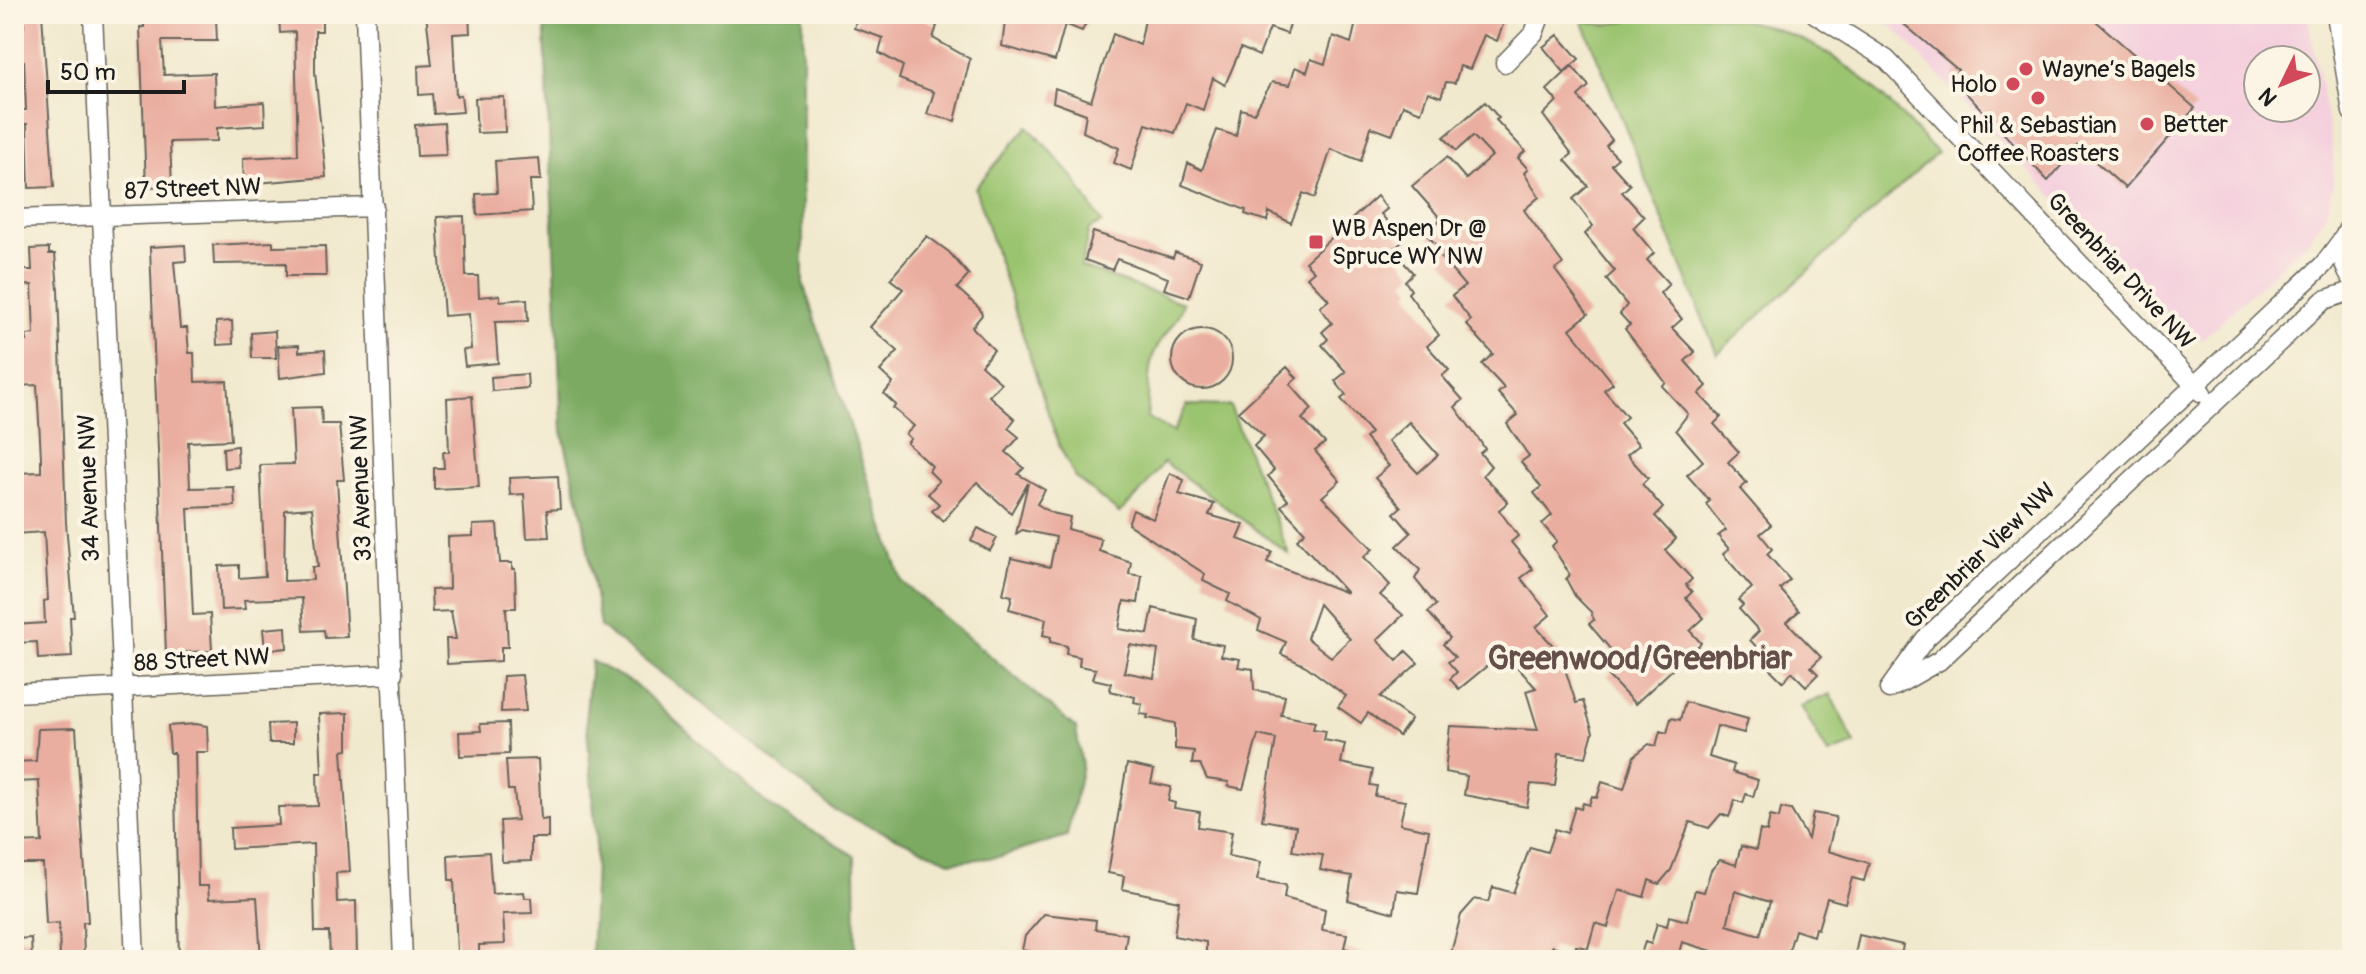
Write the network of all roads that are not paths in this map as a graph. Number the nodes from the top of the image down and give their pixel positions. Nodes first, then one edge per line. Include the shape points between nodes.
1 (93, 14) edge
2 (365, 14) edge
3 (1541, 14) edge
4 (1815, 14) edge
5 (2336, 14) edge
6 (1505, 63) dead end
7 (2352, 112) edge
8 (374, 207) junction
9 (102, 215) junction
10 (14, 219) edge
11 (2348, 230) edge
12 (2352, 279) edge
13 (2352, 291) edge
14 (2195, 385) junction
15 (2213, 403) junction
16 (393, 674) junction
17 (122, 688) junction
18 (14, 693) edge
19 (135, 960) edge
20 (403, 960) edge

1 - 9 street, 34 Avenue NW
2 - 8 street, 33 Avenue NW
3 - 6 street via 1534,33
4 - 14 street, Greenbriar Drive NW via 1886,59
5 - 7 street
8 - 9 street, 87 Street NW
8 - 16 street, 33 Avenue NW
9 - 10 street, 87 Street NW
9 - 17 street, 34 Avenue NW
11 - 12 street via 2343,264
11 - 14 street, Greenbriar View NW via 2323,265
13 - 15 street, Greenbriar View NW via 2324,300
14 - 15 street, Greenbriar Drive NW
14 - 15 street, Greenbriar View NW via 1925,639 1889,689 1939,661
16 - 17 street, 88 Street NW
16 - 20 street, 33 Avenue NW
17 - 18 street, 88 Street NW
17 - 19 street, 34 Avenue NW

